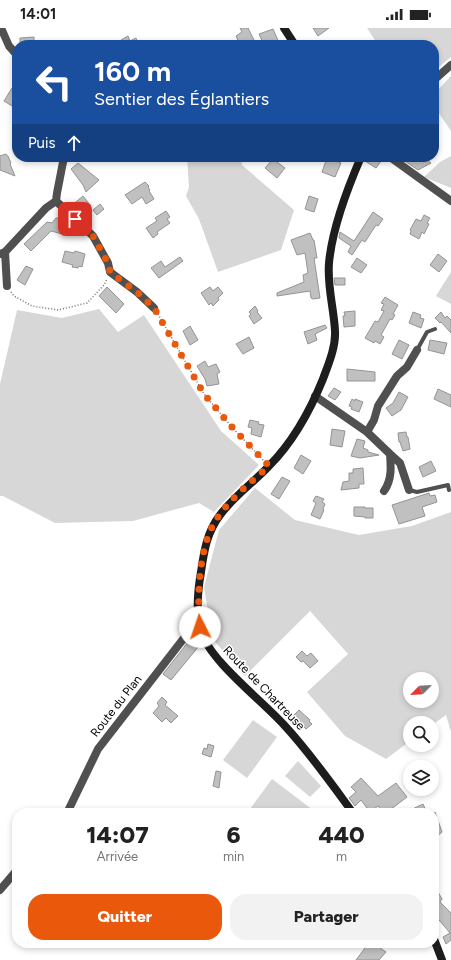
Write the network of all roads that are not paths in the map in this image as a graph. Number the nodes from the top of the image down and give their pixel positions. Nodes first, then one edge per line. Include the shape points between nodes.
1 (1, 28) edge
2 (284, 28) edge
3 (292, 40) edge
4 (12, 49) edge
5 (451, 65) edge
6 (439, 76) edge
7 (63, 162) edge
8 (359, 162) edge
9 (397, 162) edge
10 (451, 200) edge
11 (56, 201) junction
12 (2, 253) edge
13 (7, 286) road end
14 (154, 308) road end
15 (435, 329) dead end
16 (417, 350) joint
17 (315, 396) junction
18 (367, 432) junction
19 (390, 454) junction
20 (409, 490) joint
21 (450, 490) dead end
22 (384, 491) dead end
23 (200, 627) junction
24 (69, 808) edge
25 (349, 808) edge
26 (12, 876) edge
27 (0, 890) edge
28 (437, 948) edge
29 (442, 960) edge

1 - 4 street
2 - 3 main road
5 - 6 street
7 - 11 street
8 - 17 main road, Route de Chartreuse via 332,243 329,264 332,314 336,333 329,361
9 - 10 street
11 - 12 street
11 - 14 street via 93,236 108,263 110,272
12 - 13 street
15 - 16 lane via 427,332
16 - 18 street via 378,406
17 - 18 street
17 - 23 main road, Route de Chartreuse via 299,429 269,466 228,505 212,527 206,542 200,577
18 - 19 street
19 - 20 street via 400,463
19 - 22 street via 391,471
20 - 21 lane via 417,492 448,485
23 - 24 street, Route du Plan via 191,629 98,749
23 - 25 main road, Route de Chartreuse via 209,648 285,726
26 - 27 street
28 - 29 main road

